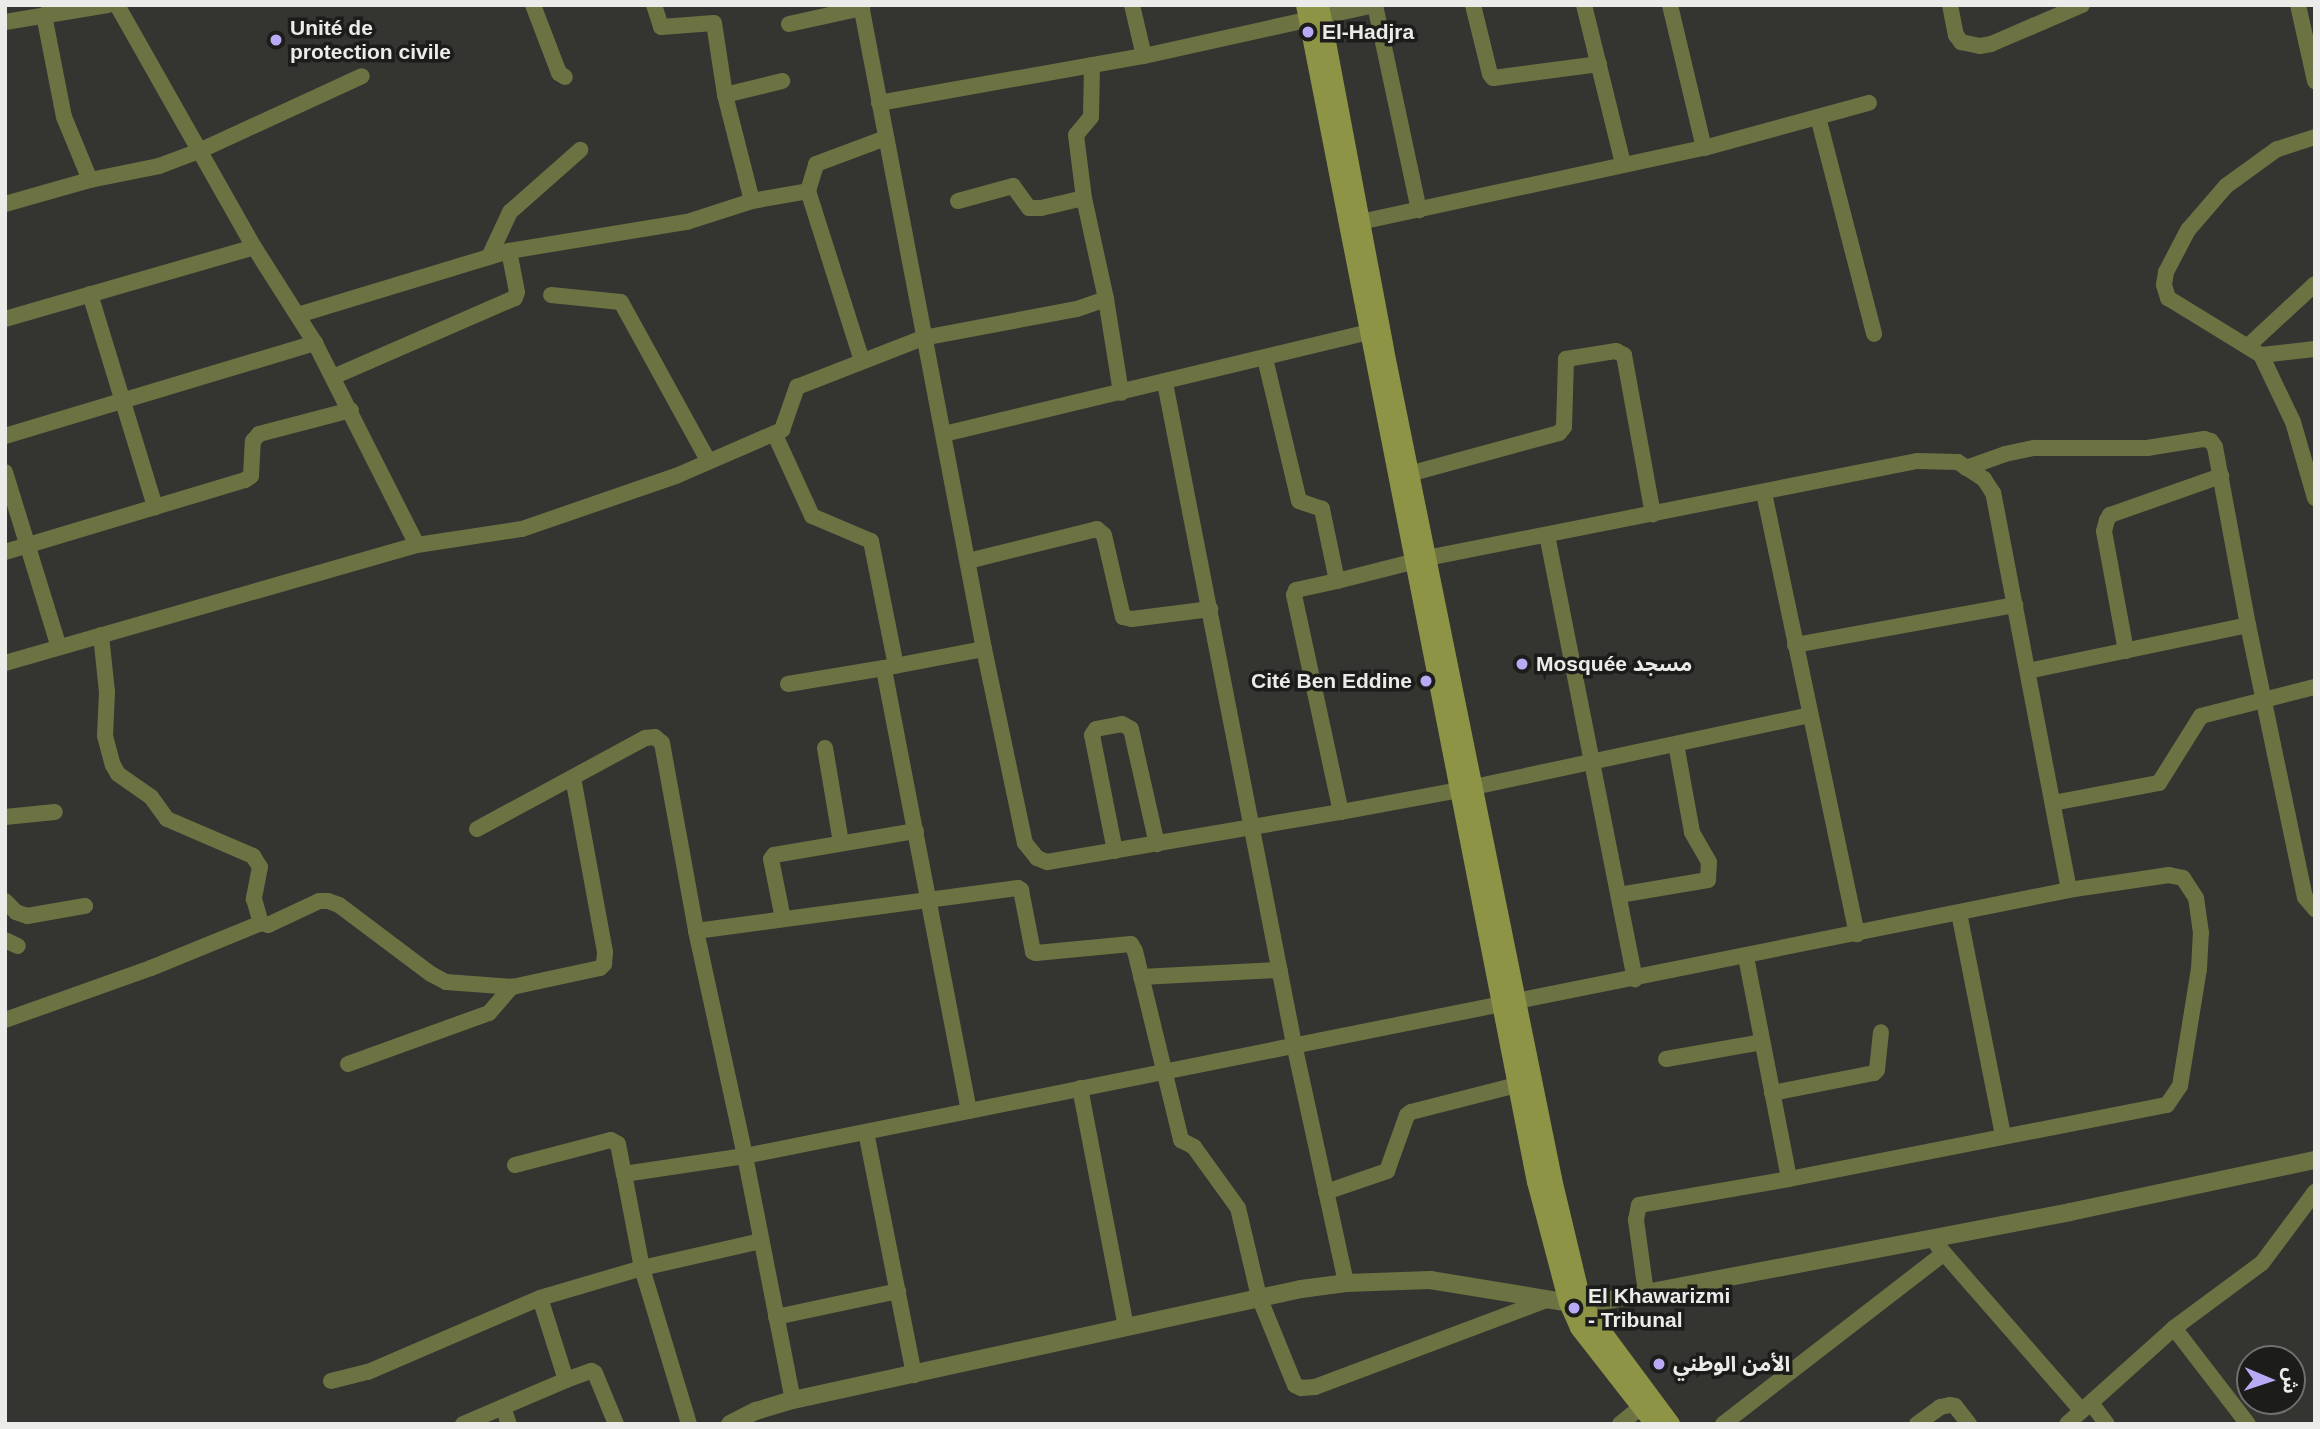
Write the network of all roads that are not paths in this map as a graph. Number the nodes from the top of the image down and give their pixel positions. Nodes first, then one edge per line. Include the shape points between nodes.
1 (108, 5) edge
2 (117, 5) edge
3 (533, 5) edge
4 (653, 5) edge
5 (1132, 5) edge
6 (1374, 5) edge
7 (1473, 5) edge
8 (1584, 5) edge
9 (1670, 5) edge
10 (1950, 5) edge
11 (2082, 5) edge
12 (2298, 5) edge
13 (862, 7) edge
14 (1313, 11) edge
15 (2045, 13) edge
16 (44, 15) junction
17 (5, 22) edge
18 (789, 24) dead end
19 (1144, 56) junction
20 (1599, 64) junction
21 (1092, 65) junction
22 (362, 76) dead end
23 (565, 77) dead end
24 (782, 81) dead end
25 (2315, 81) edge
26 (726, 95) junction
27 (879, 103) junction
28 (1868, 103) dead end
29 (1818, 117) junction
30 (886, 138) junction
31 (2315, 138) edge
32 (1704, 148) junction
33 (580, 150) dead end
34 (199, 151) junction
35 (1623, 164) junction
36 (90, 180) junction
37 (808, 191) junction
38 (1084, 198) junction
39 (752, 201) junction
40 (958, 201) dead end
41 (5, 204) edge
42 (1419, 210) junction
43 (1354, 223) junction
44 (254, 247) junction
45 (509, 251) junction
46 (489, 257) junction
47 (2315, 284) edge
48 (90, 294) junction
49 (551, 295) dead end
50 (1106, 299) junction
51 (298, 315) junction
52 (5, 319) edge
53 (1368, 332) junction
54 (1874, 334) dead end
55 (923, 338) junction
56 (316, 343) junction
57 (2315, 349) edge
58 (2254, 350) junction
59 (1265, 358) junction
60 (862, 361) junction
61 (333, 377) junction
62 (1165, 383) junction
63 (1121, 393) junction
64 (121, 401) junction
65 (351, 410) junction
66 (944, 434) junction
67 (775, 435) junction
68 (5, 436) edge
69 (708, 460) junction
70 (1966, 468) junction
71 (5, 471) edge
72 (1404, 476) junction
73 (2221, 476) junction
74 (1764, 493) junction
75 (2315, 498) edge
76 (155, 507) junction
77 (1653, 514) junction
78 (1547, 535) junction
79 (27, 545) junction
80 (417, 545) junction
81 (5, 552) edge
82 (1421, 560) junction
83 (968, 561) junction
84 (1337, 580) junction
85 (2015, 605) junction
86 (1210, 608) junction
87 (2248, 625) junction
88 (101, 635) junction
89 (1796, 645) junction
90 (59, 647) junction
91 (984, 649) junction
92 (2126, 650) junction
93 (5, 663) edge
94 (890, 667) junction
95 (2028, 671) junction
96 (788, 684) dead end
97 (2315, 687) edge
98 (2264, 699) junction
99 (1810, 715) junction
100 (1676, 744) junction
101 (825, 748) dead end
102 (1594, 762) junction
103 (573, 778) junction
104 (1468, 788) junction
105 (2053, 803) junction
106 (55, 812) dead end
107 (1341, 812) junction
108 (5, 817) edge
109 (1254, 828) junction
110 (477, 829) dead end
111 (916, 831) junction
112 (841, 844) junction
113 (1157, 844) junction
114 (1115, 851) junction
115 (2069, 890) junction
116 (1619, 895) junction
117 (929, 900) junction
118 (5, 901) edge
119 (85, 906) dead end
120 (2315, 909) edge
121 (1959, 913) junction
122 (783, 919) junction
123 (261, 923) junction
124 (696, 931) junction
125 (1857, 934) junction
126 (1745, 957) junction
127 (1280, 970) junction
128 (1141, 977) junction
129 (1634, 979) junction
130 (512, 987) junction
131 (1509, 1002) junction
132 (5, 1020) edge
133 (1881, 1032) dead end
134 (1762, 1042) junction
135 (1294, 1044) junction
136 (1666, 1059) dead end
137 (348, 1065) dead end
138 (1162, 1071) junction
139 (1517, 1085) junction
140 (1080, 1088) junction
141 (1772, 1093) junction
142 (969, 1111) junction
143 (866, 1132) junction
144 (2003, 1136) junction
145 (745, 1156) junction
146 (2315, 1160) edge
147 (515, 1165) dead end
148 (624, 1174) junction
149 (1789, 1179) junction
150 (1326, 1192) junction
151 (2315, 1192) edge
152 (1932, 1238) junction
153 (761, 1241) junction
154 (1944, 1253) junction
155 (642, 1268) junction
156 (1346, 1283) junction
157 (898, 1291) junction
158 (1646, 1293) junction
159 (1259, 1297) junction
160 (540, 1298) junction
161 (1547, 1300) junction
162 (1575, 1304) junction
163 (776, 1317) junction
164 (1126, 1327) junction
165 (2174, 1328) junction
166 (914, 1375) junction
167 (566, 1380) junction
168 (331, 1381) dead end
169 (793, 1400) junction
170 (503, 1407) junction
171 (1641, 1407) junction
172 (2086, 1407) junction
173 (463, 1424) edge
174 (509, 1424) edge
175 (616, 1424) edge
176 (689, 1424) edge
177 (730, 1424) edge
178 (1620, 1424) edge
179 (1654, 1424) edge
180 (1671, 1424) edge
181 (1723, 1424) edge
182 (1917, 1424) edge
183 (1969, 1424) edge
184 (2067, 1424) edge
185 (2107, 1424) edge
186 (2248, 1424) edge

1 - 16 street
2 - 34 street
3 - 23 street via 559,73
4 - 26 street via 661,27 714,23
5 - 19 street
6 - 14 street
6 - 42 street
7 - 20 street via 1493,78
8 - 20 street
9 - 32 street
10 - 15 street via 1956,35 1971,45 1991,44
11 - 15 street
12 - 25 street
13 - 18 street
13 - 27 street
14 - 19 street
14 - 43 main road
16 - 17 street
16 - 36 street via 64,117
19 - 21 street
20 - 35 street
21 - 27 street
21 - 38 street via 1091,117 1076,131
22 - 34 street
24 - 26 street
26 - 39 street
27 - 30 street
28 - 29 street
29 - 32 street
29 - 54 street
30 - 37 street via 816,164
30 - 55 street
31 - 58 street via 2277,149 2226,186 2188,230 2166,272 2168,298
32 - 35 street
33 - 46 street via 510,212
34 - 36 street via 159,166
34 - 44 street
35 - 42 street
36 - 41 street
37 - 39 street
37 - 60 street
38 - 40 street via 1029,208 1013,186
38 - 50 street
39 - 45 street via 687,222
42 - 43 street
43 - 53 main road
43 - 72 main road
44 - 48 street
44 - 51 street
45 - 46 street
45 - 61 street via 515,298
46 - 51 street
47 - 58 street
48 - 52 street
48 - 64 street
49 - 69 street via 621,302
50 - 55 street via 1077,309
50 - 63 street
51 - 56 street
53 - 59 street
53 - 72 main road
55 - 60 street
55 - 66 street
56 - 61 street
56 - 64 street
57 - 58 street
58 - 75 street via 2293,422
59 - 62 street
59 - 84 street via 1299,501 1322,509
60 - 67 street via 797,387 785,424
61 - 65 street
62 - 63 street
62 - 86 street
63 - 66 street
64 - 68 street
64 - 76 street
65 - 76 street via 259,434 253,440 248,479
65 - 80 street
66 - 83 street
67 - 69 street
67 - 94 street via 812,516 871,541
69 - 80 street via 659,483 522,529
70 - 73 street via 2034,448 2147,448 2204,439 2215,447
70 - 74 street via 1958,462 1917,461
70 - 85 street via 1984,479 1993,493
71 - 79 street
72 - 77 street via 1559,433 1564,427 1566,359 1621,351
72 - 82 main road
73 - 87 street
73 - 92 street via 2110,515 2107,520 2104,531
74 - 77 street
74 - 89 street
76 - 79 street
77 - 78 street
78 - 82 street
78 - 102 street
79 - 81 street
79 - 90 street
80 - 88 street
82 - 84 street
82 - 104 main road
83 - 86 street via 1097,529 1104,535 1124,617
83 - 91 street
84 - 107 street via 1296,590 1294,595
85 - 89 street
85 - 95 street
86 - 109 street
87 - 92 street
87 - 98 street
88 - 90 street
88 - 123 street via 107,692 105,736 118,774 151,797 167,819 253,856 260,867 254,899
89 - 99 street
90 - 93 street
91 - 94 street
91 - 114 street via 1025,843 1047,862
92 - 95 street
94 - 96 street
94 - 111 street
95 - 105 street
97 - 98 street
98 - 105 street via 2197,719 2159,783
98 - 120 street via 2305,897
99 - 100 street
99 - 125 street
100 - 102 street
100 - 116 street via 1692,832 1709,862 1708,880
101 - 112 street
102 - 104 street
102 - 116 street
103 - 110 street
103 - 124 street via 645,738 659,739
103 - 130 street via 606,959 600,968
104 - 107 street
104 - 131 main road
105 - 115 street
106 - 108 street
107 - 109 street
109 - 113 street
109 - 127 street
111 - 112 street
111 - 117 street
112 - 122 street via 774,855 771,859
113 - 114 street
113 - 114 street via 1131,729 1122,724 1096,729 1092,735
115 - 121 street
115 - 144 street via 2169,875 2189,883 2201,933 2180,1086 2167,1105
116 - 129 street
117 - 122 street
117 - 128 street via 1020,889 1033,952 1130,944
117 - 142 street
118 - 119 street via 27,916
121 - 125 street
121 - 144 street
122 - 124 street
123 - 130 street via 268,925 328,901 438,979
123 - 132 street
124 - 145 street
125 - 126 street
126 - 129 street
126 - 134 street
127 - 128 street
127 - 135 street
128 - 138 street
129 - 131 street
130 - 137 street via 482,1016
131 - 135 street
131 - 139 main road
131 - 162 main road via 1553,1179
133 - 141 street via 1874,1073
134 - 136 street
134 - 141 street
135 - 138 street
135 - 150 street
138 - 140 street
138 - 159 street via 1181,1140 1194,1147 1238,1208
139 - 150 street via 1411,1112 1387,1171
139 - 162 main road via 1536,1182
140 - 142 street
140 - 164 street
141 - 149 street
142 - 143 street
143 - 145 street
143 - 157 street
144 - 149 street
145 - 148 street
145 - 153 street
146 - 152 street
147 - 148 street via 611,1140 618,1144
148 - 155 street
149 - 158 street via 1640,1205 1636,1220
150 - 156 street
151 - 165 street via 2262,1263
152 - 154 street
152 - 158 street
153 - 155 street
153 - 163 street
154 - 172 street
154 - 181 street
155 - 160 street
155 - 176 street
156 - 159 street
156 - 161 street via 1430,1280
157 - 163 street
157 - 166 street
158 - 162 street
159 - 161 street via 1295,1385 1307,1389
159 - 164 street
160 - 167 street
160 - 168 street via 368,1373
161 - 162 street
162 - 171 main road via 1579,1328
162 - 180 main road
163 - 169 street
164 - 166 street
165 - 172 street
165 - 186 street
166 - 169 street
167 - 170 street
167 - 175 street via 595,1373
169 - 177 street
170 - 173 street
170 - 174 street
171 - 178 street
171 - 179 main road
172 - 184 street
172 - 185 street
182 - 183 street via 1950,1405

